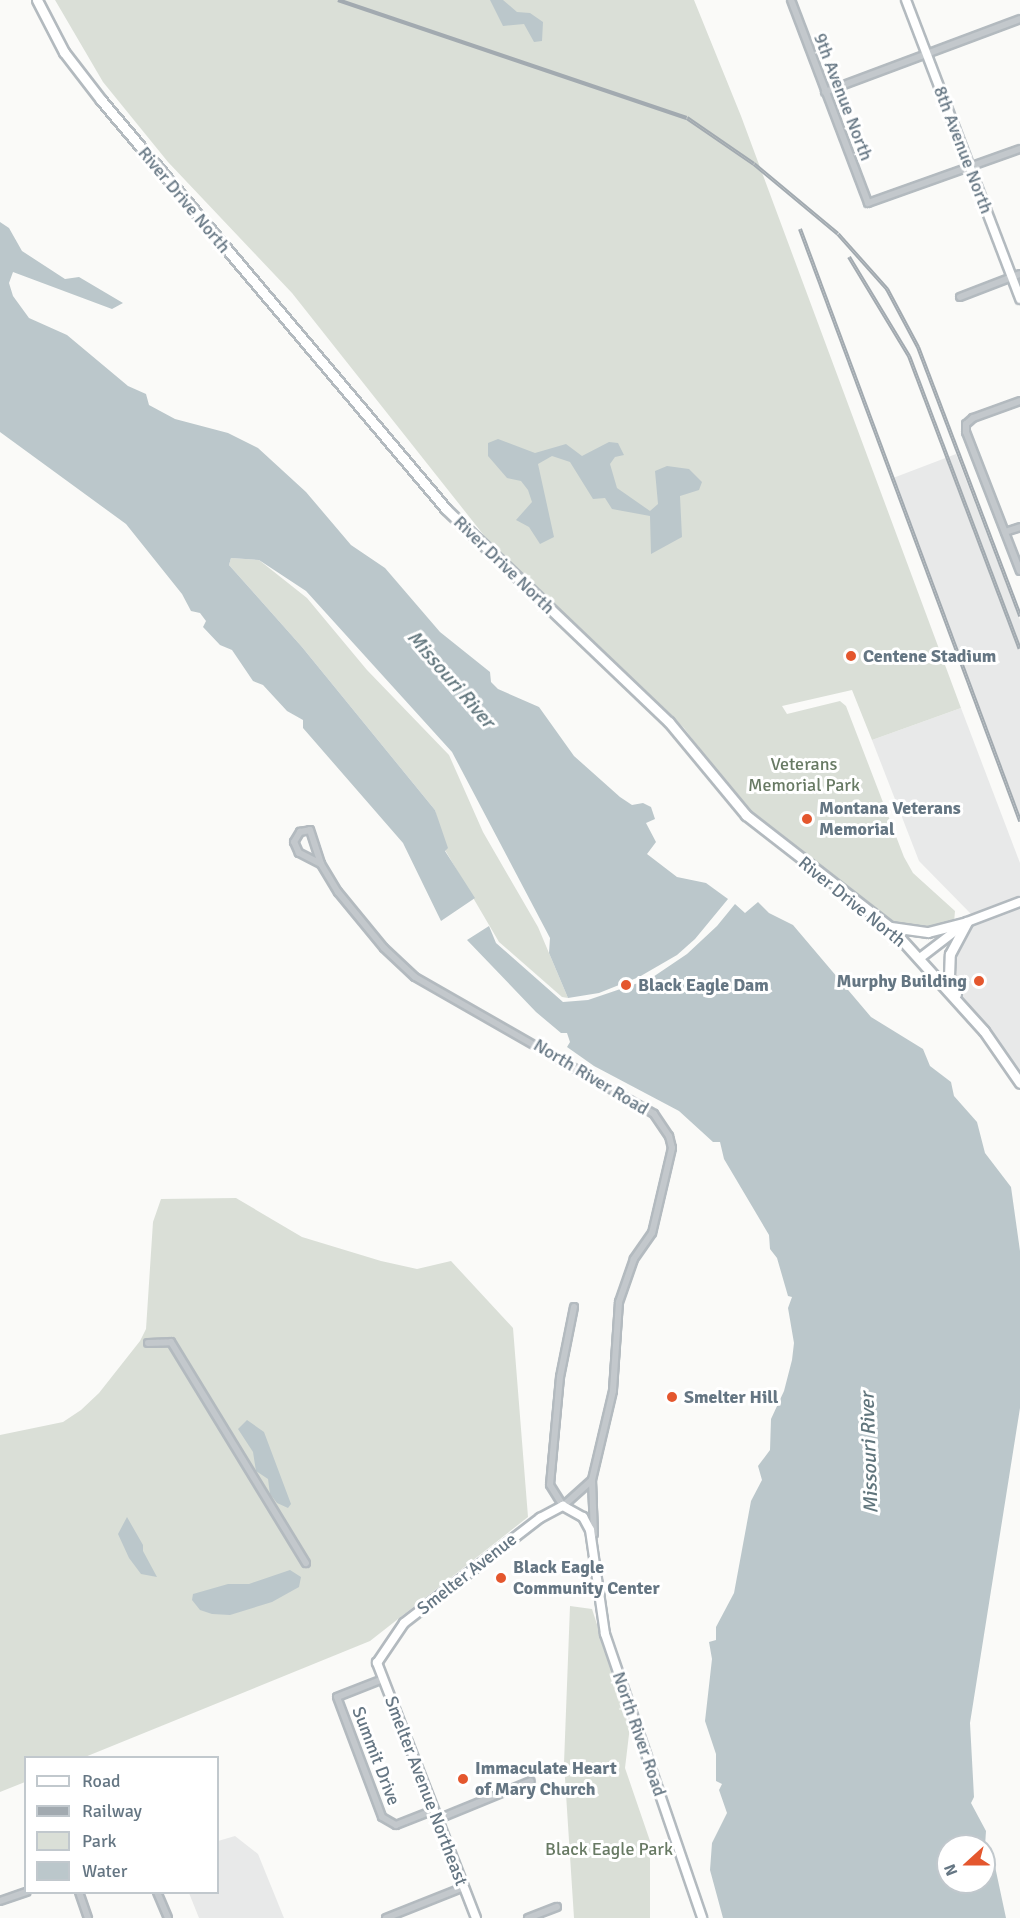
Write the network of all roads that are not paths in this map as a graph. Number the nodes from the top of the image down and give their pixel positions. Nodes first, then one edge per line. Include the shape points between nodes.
1 (37, 0) edge
2 (790, 0) edge
3 (906, 0) edge
4 (1020, 19) edge
5 (927, 54) junction
6 (825, 92) junction
7 (1020, 149) edge
8 (970, 168) junction
9 (1016, 276) edge
10 (960, 297) dead end
11 (1020, 299) edge
12 (1020, 401) edge
13 (1020, 526) edge
14 (1005, 532) junction
15 (1020, 571) edge
16 (321, 864) junction
17 (1020, 902) edge
18 (967, 922) junction
19 (890, 927) junction
20 (920, 958) junction
21 (960, 1003) junction
22 (1020, 1083) edge
23 (574, 1307) dead end
24 (148, 1343) dead end
25 (592, 1480) junction
26 (563, 1506) junction
27 (594, 1546) junction
28 (306, 1563) dead end
29 (377, 1663) joint
30 (383, 1679) junction
31 (531, 1781) dead end
32 (434, 1810) junction
33 (438, 1819) junction
34 (464, 1887) junction
35 (24, 1893) edge
36 (79, 1894) edge
37 (157, 1894) edge
38 (0, 1901) edge
39 (557, 1907) dead end
40 (88, 1918) edge
41 (168, 1918) edge
42 (386, 1918) edge
43 (476, 1918) edge
44 (528, 1918) edge
45 (702, 1918) edge

1 - 19 main road, River Drive North via 64,52 101,100 446,509 669,722 746,814
2 - 6 street, 9th Avenue North
3 - 5 street, 8th Avenue North
4 - 5 street
5 - 6 street
5 - 8 street, 8th Avenue North
6 - 8 street, 9th Avenue North via 868,203
7 - 8 street
8 - 9 street, 8th Avenue North
9 - 10 street
9 - 11 street, 8th Avenue North
12 - 14 street via 966,424
13 - 14 street
14 - 15 street
16 - 16 street, North River Road via 299,853 294,842 300,832 310,830
16 - 25 street, North River Road via 361,921 415,978 654,1114 669,1136 672,1148 652,1233 634,1259 619,1302 613,1391
17 - 18 street
18 - 19 main road via 928,932
18 - 20 street
18 - 21 main road via 955,940 948,966
19 - 20 main road, River Drive North
20 - 21 main road, River Drive North
21 - 22 main road, River Drive North
23 - 26 street via 549,1467 550,1485
24 - 28 street via 171,1342 231,1446
25 - 26 street
25 - 27 street, North River Road
26 - 27 street, North River Road via 573,1508 583,1517
26 - 29 street, Smelter Avenue via 540,1518 404,1623
27 - 45 street, North River Road via 605,1634
29 - 30 street, Smelter Avenue Northeast
30 - 32 street, Smelter Avenue Northeast
30 - 32 street, Summit Drive via 337,1697 382,1817 396,1825
31 - 33 street
32 - 33 street, Smelter Avenue Northeast
33 - 34 street, Smelter Avenue Northeast
34 - 42 street
34 - 43 street, Smelter Avenue Northeast
35 - 38 street
36 - 40 street
37 - 41 street
39 - 44 street

